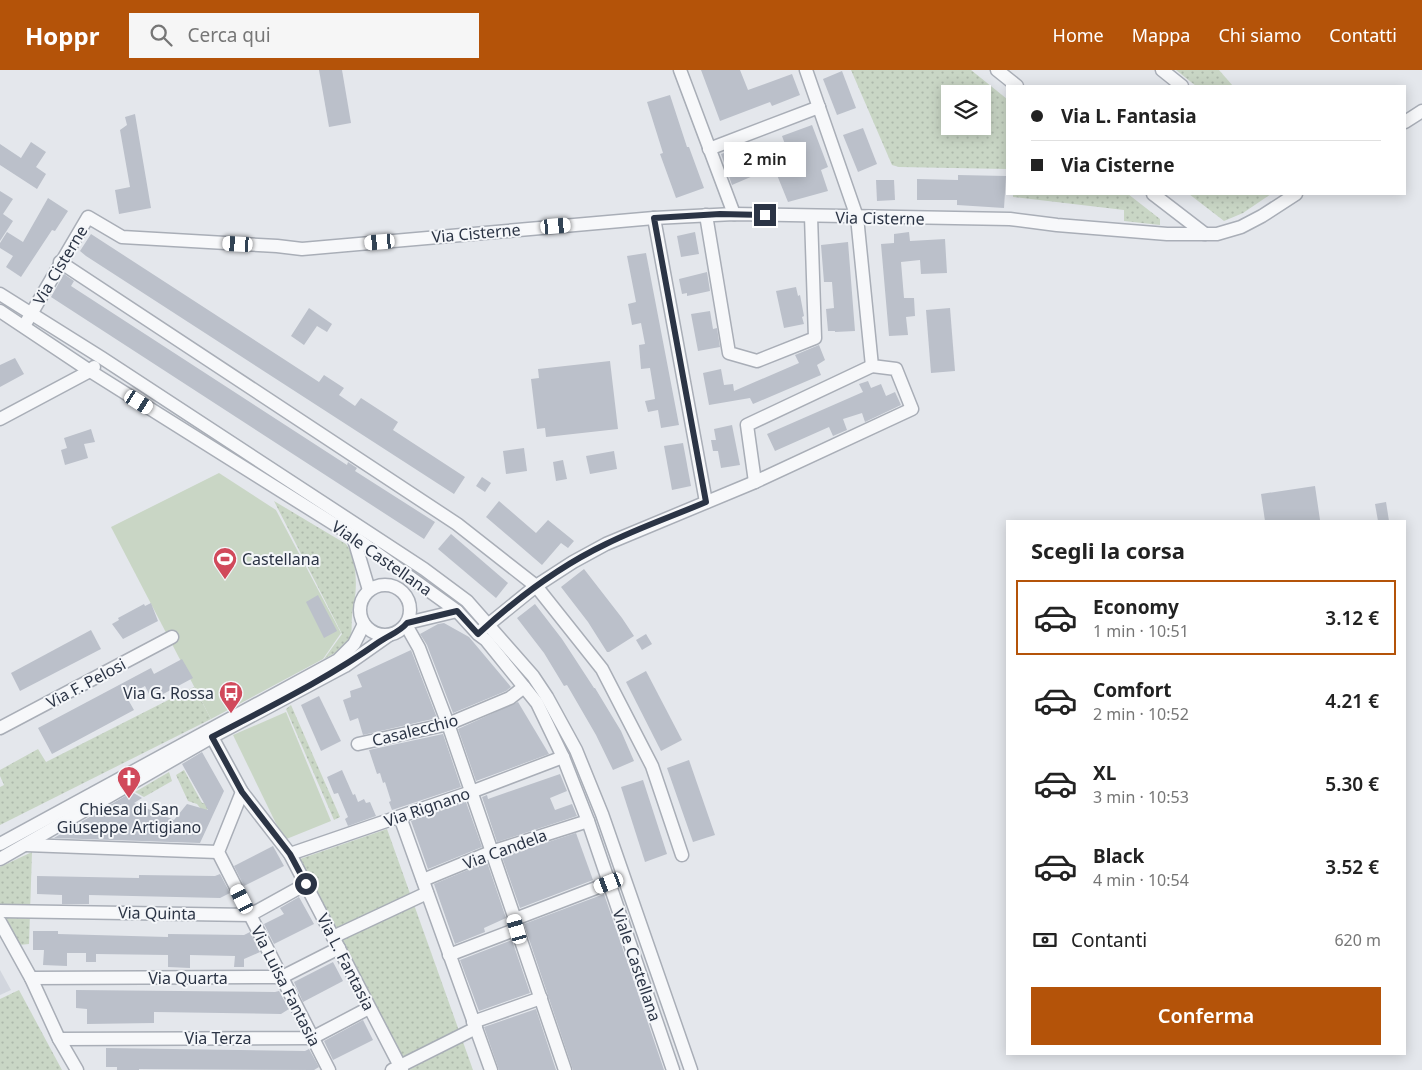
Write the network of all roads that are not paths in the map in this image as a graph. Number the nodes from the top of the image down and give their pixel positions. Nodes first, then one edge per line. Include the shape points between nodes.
1 (680, 70) edge
2 (806, 70) edge
3 (997, 70) edge
4 (1162, 70) edge
5 (1016, 85) edge
6 (1181, 85) edge
7 (819, 108) junction
8 (1422, 111) edge
9 (1406, 121) edge
10 (709, 149) junction
11 (1154, 195) edge
12 (1294, 195) edge
13 (734, 214) junction
14 (706, 215) junction
15 (811, 216) junction
16 (857, 217) junction
17 (654, 218) junction
18 (1205, 234) junction
19 (60, 262) junction
20 (0, 294) edge
21 (0, 311) edge
22 (31, 313) junction
23 (24, 326) junction
24 (102, 358) junction
25 (872, 366) junction
26 (90, 371) junction
27 (0, 418) edge
28 (755, 482) junction
29 (706, 502) junction
30 (353, 536) junction
31 (424, 569) junction
32 (416, 580) junction
33 (536, 586) junction
34 (369, 590) junction
35 (401, 590) junction
36 (457, 611) junction
37 (364, 624) junction
38 (406, 624) junction
39 (488, 625) junction
40 (478, 634) junction
41 (389, 635) junction
42 (172, 637) dead end
43 (524, 687) junction
44 (448, 724) junction
45 (0, 728) edge
46 (211, 733) junction
47 (358, 744) dead end
48 (563, 757) junction
49 (242, 792) junction
50 (471, 792) junction
51 (400, 817) junction
52 (588, 821) junction
53 (1, 844) edge
54 (26, 845) junction
55 (218, 852) junction
56 (491, 852) junction
57 (290, 854) junction
58 (682, 855) dead end
59 (0, 859) edge
60 (422, 880) junction
61 (609, 883) junction
62 (306, 884) junction
63 (427, 893) junction
64 (0, 911) edge
65 (250, 915) junction
66 (0, 922) edge
67 (516, 924) junction
68 (333, 937) junction
69 (339, 948) junction
70 (449, 955) junction
71 (282, 977) junction
72 (31, 978) junction
73 (541, 998) junction
74 (369, 1008) junction
75 (474, 1025) junction
76 (312, 1038) junction
77 (59, 1039) junction
78 (398, 1069) edge
79 (77, 1070) edge
80 (329, 1070) edge
81 (491, 1070) edge
82 (565, 1070) edge
83 (673, 1070) edge
84 (691, 1070) edge

1 - 10 street
2 - 7 street
3 - 5 street
4 - 6 street
7 - 10 street
7 - 16 street
8 - 9 street
10 - 13 street
11 - 18 street
12 - 18 street, Via Cisterne via 1241,227
13 - 14 street, Via Cisterne
13 - 15 street, Via Cisterne
14 - 15 street via 730,354 757,361 815,338
14 - 17 street, Via Cisterne
15 - 16 street, Via Cisterne
16 - 18 street, Via Cisterne via 1010,219 1167,234
16 - 25 street
17 - 19 street, Via Cisterne via 302,248 122,237 88,217
17 - 29 street
19 - 22 street, Via Cisterne
19 - 33 street via 457,524
20 - 22 street
21 - 23 street, Viale Castellana
22 - 23 street, Via Cisterne
22 - 24 street
23 - 26 street, Viale Castellana
24 - 26 street
24 - 31 street
25 - 28 street via 747,425
25 - 28 street via 896,369 912,409
26 - 27 street
26 - 30 street, Viale Castellana
28 - 29 street
29 - 33 street via 606,544
30 - 32 street, Viale Castellana
30 - 34 street
31 - 32 street
31 - 39 street via 467,601
32 - 35 street
32 - 36 street, Viale Castellana
33 - 39 street
33 - 58 street via 602,669 652,766
34 - 35 street via 381,584
34 - 37 street via 360,603
35 - 38 street via 411,609
36 - 38 street
36 - 40 street, Viale Castellana
37 - 41 street via 374,633
37 - 46 street via 354,644 338,660
38 - 41 street
38 - 44 street via 419,648
39 - 40 street
39 - 84 street via 533,676 576,750 625,876
40 - 43 street, Viale Castellana
41 - 46 street via 345,666
42 - 45 street, Via F. Pelosi
43 - 44 street, Casalecchio via 510,698
43 - 48 street, Viale Castellana via 537,703
44 - 47 street, Casalecchio
44 - 50 street
46 - 49 street, Via L. Fantasia
46 - 53 street
46 - 54 street
48 - 50 street, Via Rignano
48 - 52 street, Viale Castellana
49 - 55 street
49 - 57 street, Via L. Fantasia
50 - 51 street, Via Rignano
50 - 56 street
51 - 57 street, Via Rignano
51 - 60 street
52 - 56 street, Via Candela
52 - 61 street, Viale Castellana
53 - 54 street
54 - 55 street
54 - 59 street
55 - 65 street, Via Luisa Fantasia
56 - 60 street, Via Candela
56 - 67 street
57 - 62 street, Via L. Fantasia
60 - 63 street
61 - 67 street
61 - 83 street, Viale Castellana
62 - 65 street, Via Quinta
62 - 68 street, Via L. Fantasia
63 - 68 street
63 - 70 street
64 - 65 street, Via Quinta
65 - 71 street, Via Luisa Fantasia
66 - 72 street
67 - 70 street
67 - 73 street
68 - 69 street, Via L. Fantasia
69 - 71 street, Via Quarta
69 - 74 street, Via L. Fantasia
70 - 75 street
71 - 72 street, Via Quarta
71 - 76 street, Via Luisa Fantasia
72 - 77 street
73 - 75 street
73 - 82 street
74 - 76 street, Via Terza
74 - 78 street, Via L. Fantasia
75 - 78 street
75 - 81 street
76 - 77 street, Via Terza
76 - 80 street, Via Luisa Fantasia
77 - 79 street

